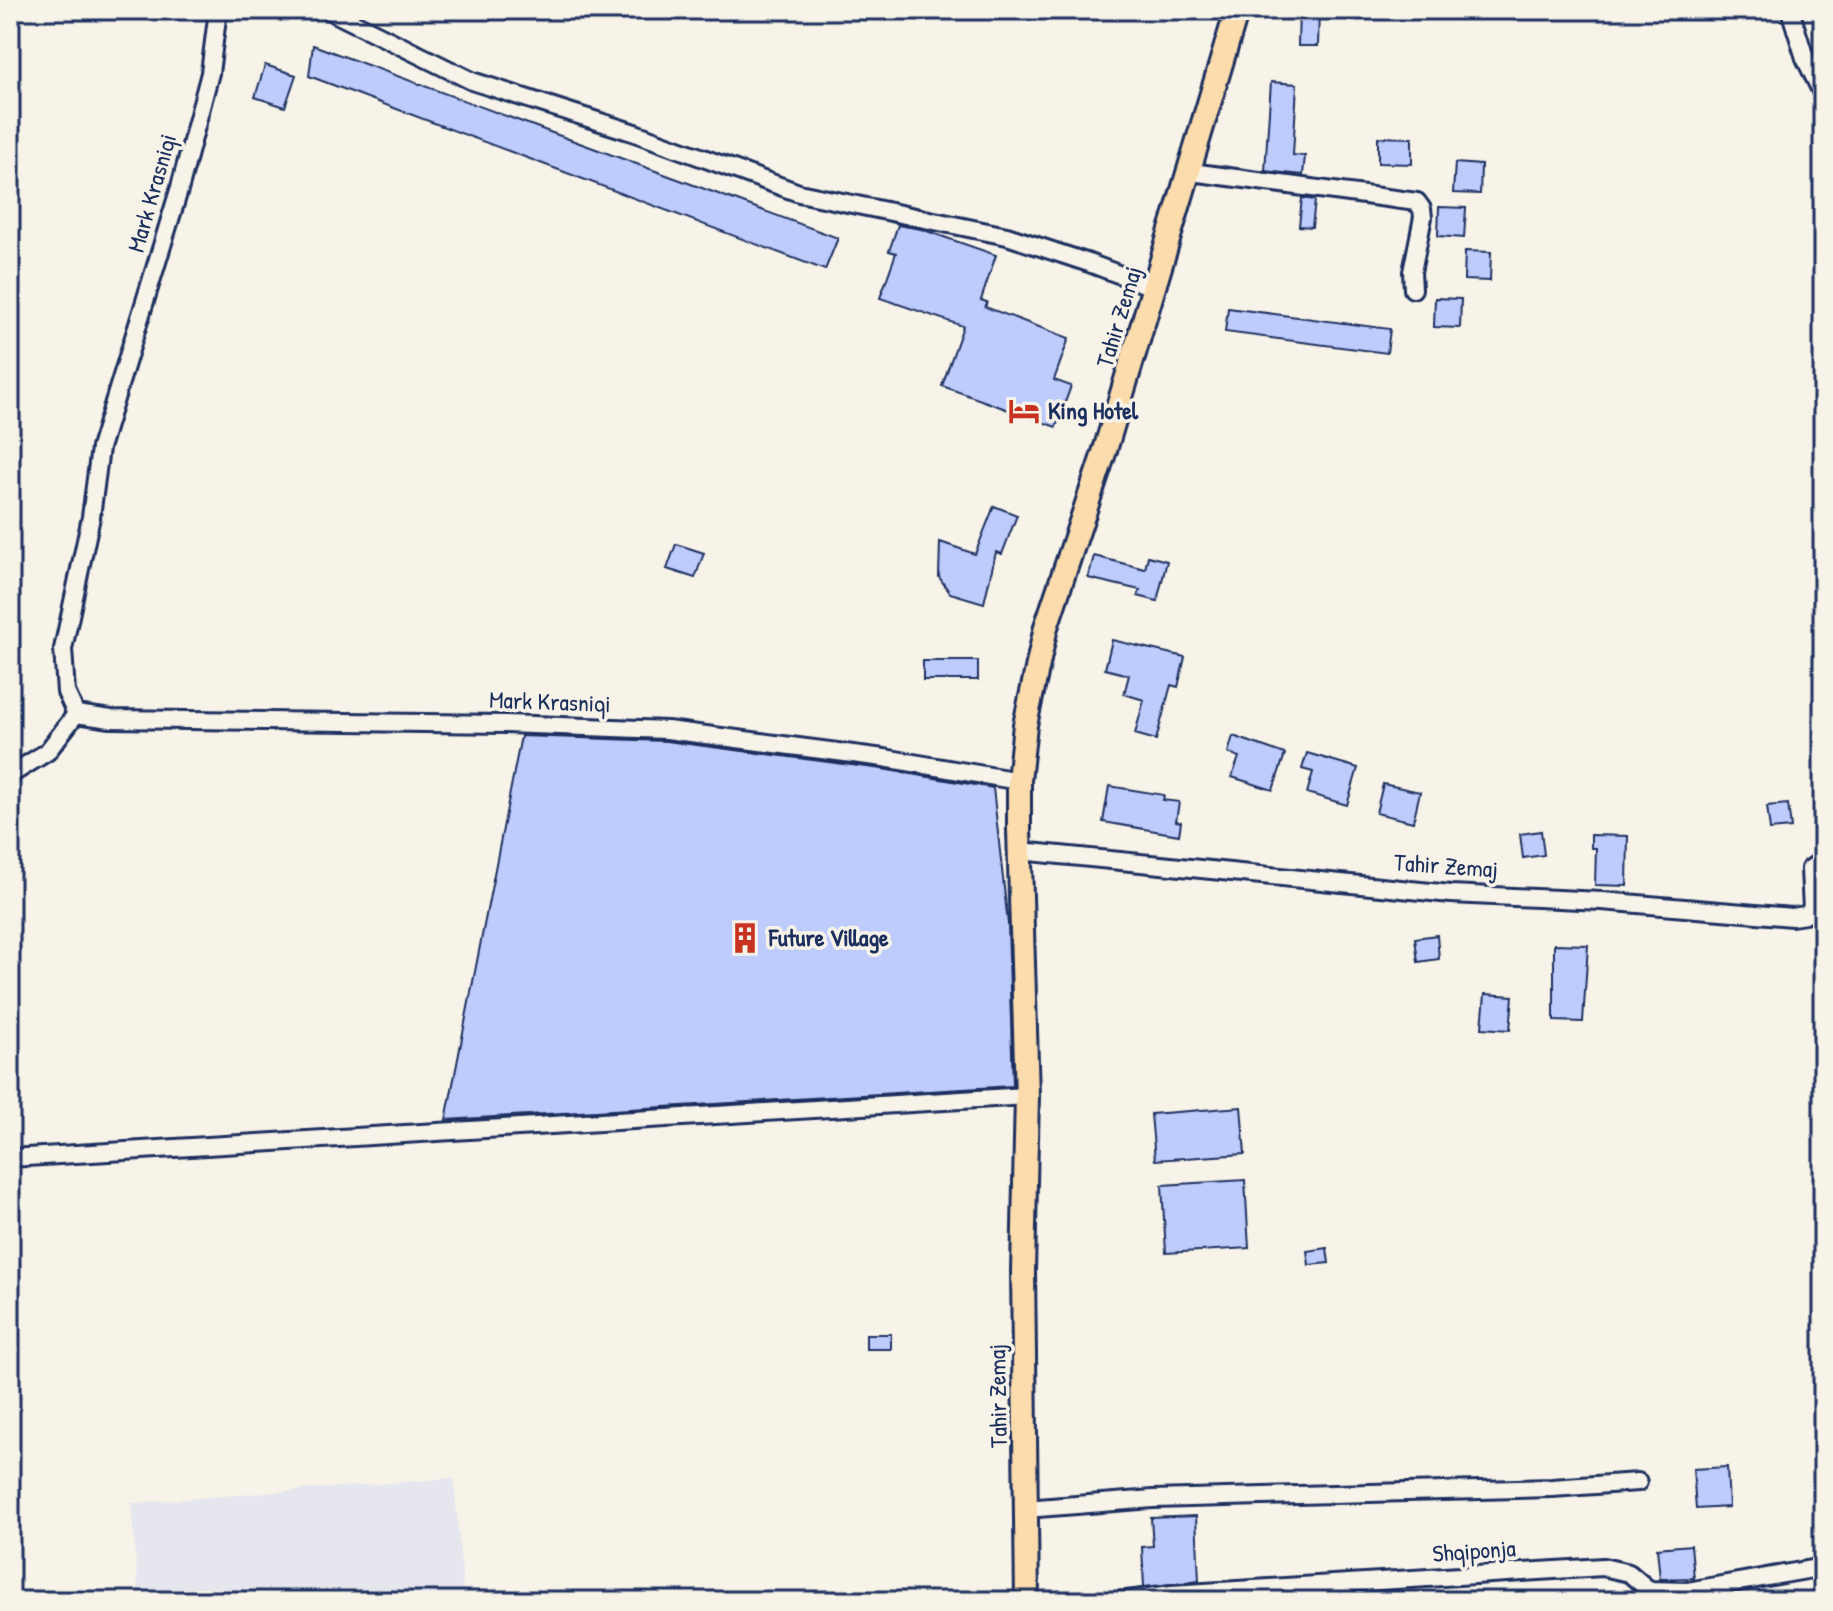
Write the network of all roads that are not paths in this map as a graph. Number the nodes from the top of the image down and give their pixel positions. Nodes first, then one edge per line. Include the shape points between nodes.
1 (218, 10) edge
2 (328, 10) edge
3 (1237, 10) edge
4 (1790, 10) edge
5 (1805, 58) junction
6 (1823, 72) edge
7 (1823, 95) edge
8 (1191, 172) junction
9 (1155, 288) junction
10 (1413, 289) dead end
11 (76, 714) junction
12 (10, 775) edge
13 (1019, 781) junction
14 (1020, 851) junction
15 (1823, 865) edge
16 (1027, 1096) junction
17 (10, 1158) edge
18 (1638, 1482) dead end
19 (1025, 1509) junction
20 (1823, 1567) edge
21 (1027, 1601) edge
22 (1120, 1601) edge

1 - 11 street, Mark Krasniqi via 210,73 180,187 100,448 63,649 66,692
2 - 9 street via 472,81 799,193 1007,236
3 - 8 main road, Tahir Zemaj
4 - 5 street
5 - 6 street
5 - 7 street
8 - 9 main road, Tahir Zemaj
8 - 10 street via 1417,202 1423,217
9 - 13 main road, Tahir Zemaj via 1046,627
11 - 12 street via 47,752
11 - 13 street, Mark Krasniqi via 111,719 667,730
13 - 14 main road, Tahir Zemaj
14 - 15 street, Tahir Zemaj via 1451,894 1792,917 1812,909 1810,869
14 - 16 main road, Tahir Zemaj
16 - 17 street
16 - 19 main road, Tahir Zemaj
18 - 19 street via 1153,1499
19 - 21 main road, Tahir Zemaj
20 - 22 street, Shqiponja via 1688,1591 1649,1590 1629,1573 1603,1567

